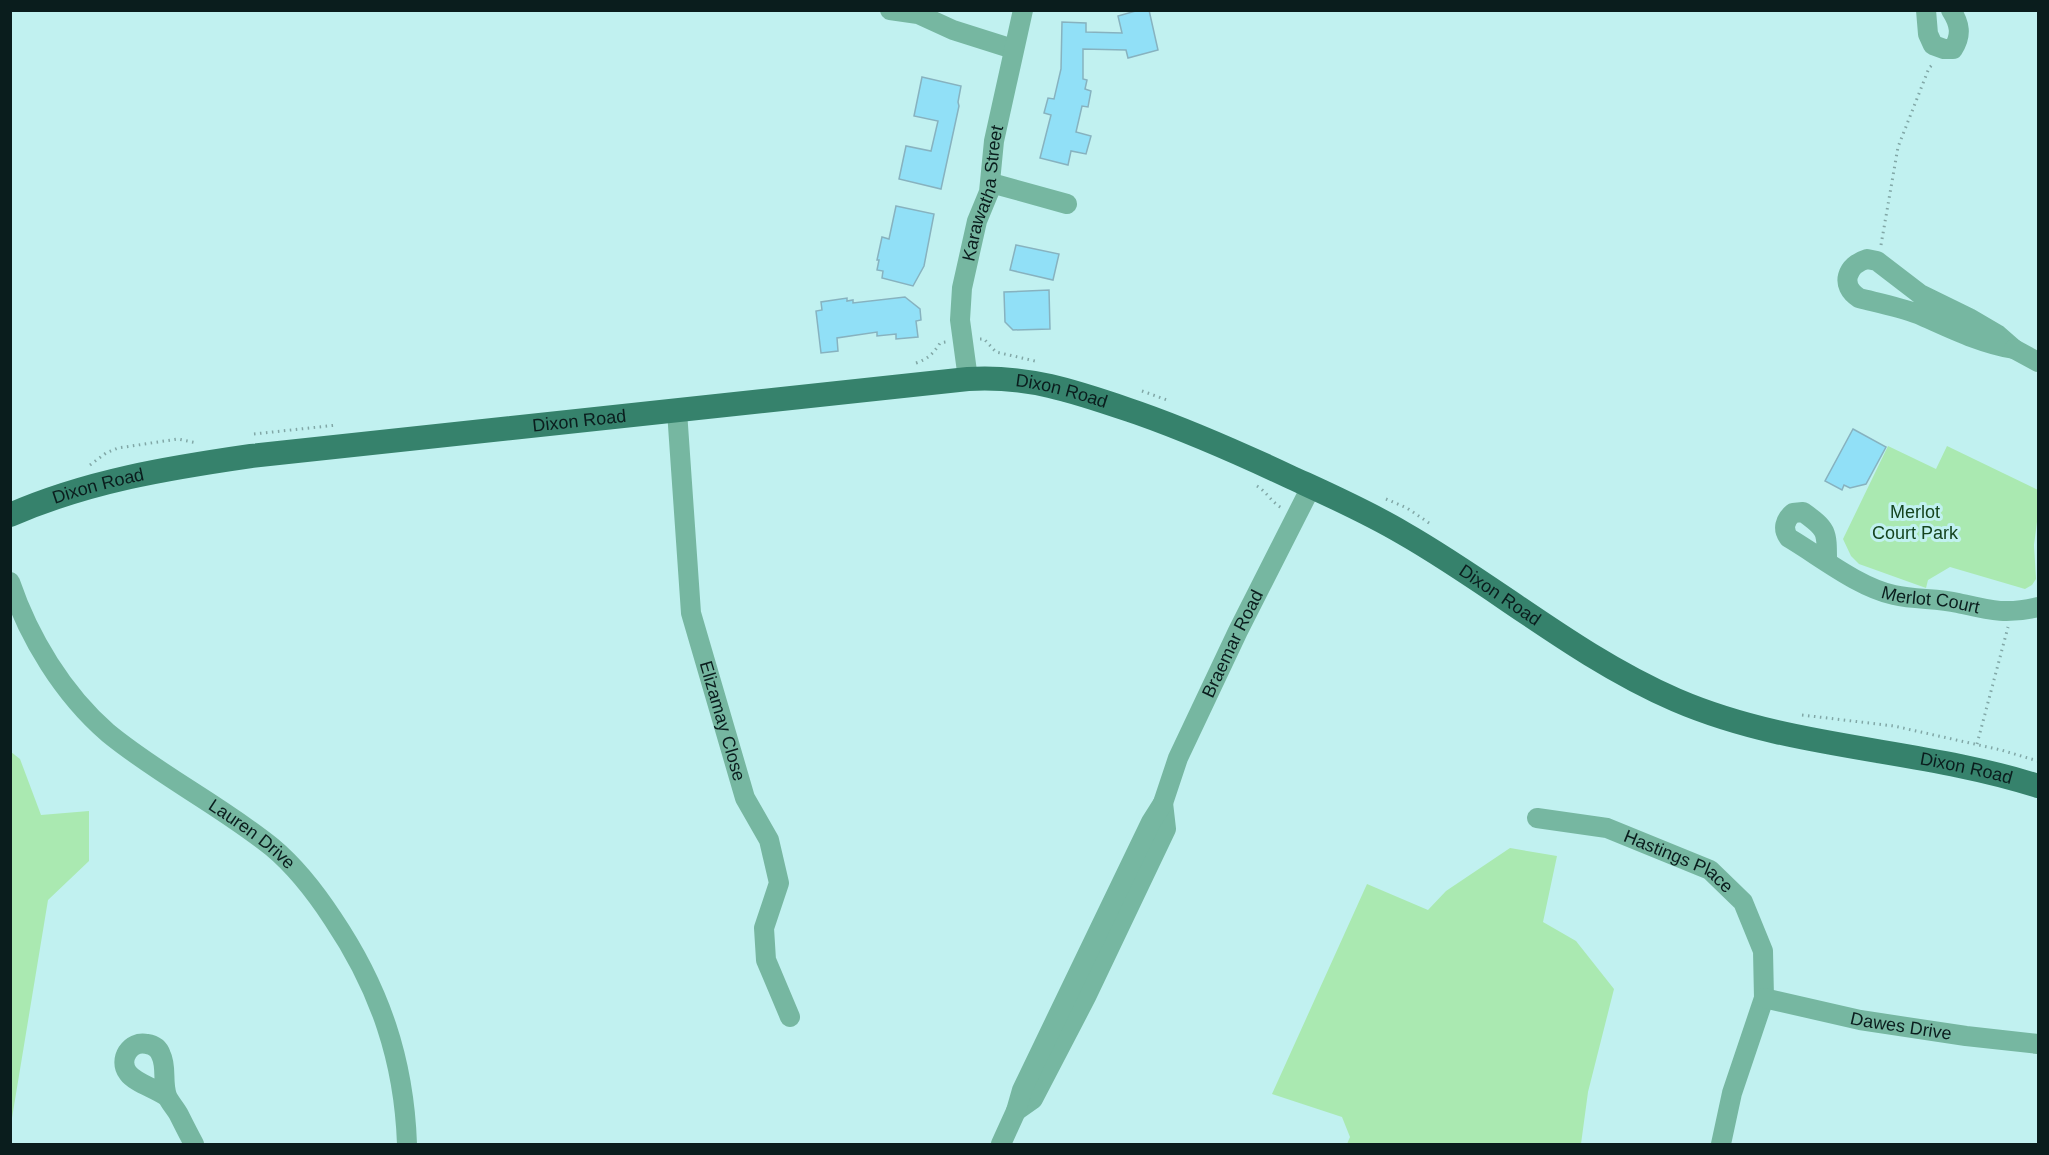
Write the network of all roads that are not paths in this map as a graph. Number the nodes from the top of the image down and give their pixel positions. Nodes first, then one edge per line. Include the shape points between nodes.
1 (890, 10) edge
2 (1023, 10) edge
3 (1926, 10) edge
4 (1951, 10) edge
5 (1013, 49) junction
6 (991, 183) junction
7 (1066, 204) dead end
8 (2014, 349) junction
9 (2038, 362) edge
10 (968, 379) junction
11 (676, 411) junction
12 (1311, 487) junction
13 (10, 515) edge
14 (1827, 561) dead end
15 (10, 582) edge
16 (2038, 607) edge
17 (2038, 786) edge
18 (1537, 818) dead end
19 (1764, 998) junction
20 (790, 1017) dead end
21 (2038, 1044) edge
22 (168, 1097) dead end
23 (194, 1144) edge
24 (407, 1144) edge
25 (1001, 1144) edge
26 (1721, 1144) edge

1 - 5 street via 918,14
2 - 5 street, Karawatha Street
3 - 4 street via 1933,45 1953,49 1959,40 1959,26
5 - 6 street, Karawatha Street via 993,147
6 - 7 street
6 - 10 street, Karawatha Street via 977,221 962,288 960,320
8 - 8 street via 1992,345 1916,314 1859,298 1848,286 1850,271 1857,262 1877,261 1920,294 1969,318
8 - 9 street
10 - 11 main road, Dixon Road
10 - 12 main road, Dixon Road via 1025,380 1080,393 1162,421
11 - 13 main road, Dixon Road via 175,467 72,491
11 - 20 street, Elizamay Close via 691,613 745,798 769,840 779,883 764,928 766,960
12 - 17 main road, Dixon Road via 1405,533 1582,650 1678,700 1791,736 1965,766
12 - 25 street, Braemar Road via 1178,758 1163,803 1022,1090
14 - 16 street, Merlot Court via 1892,594 1986,610 2017,612
15 - 24 street, Lauren Drive via 36,642 70,693 108,732 274,848 314,891 350,944 378,999 397,1059
18 - 19 street, Hastings Place via 1607,828 1710,870 1743,902 1763,951
19 - 21 street, Dawes Drive via 1860,1020
19 - 26 street, Hastings Place via 1732,1093
22 - 23 street

